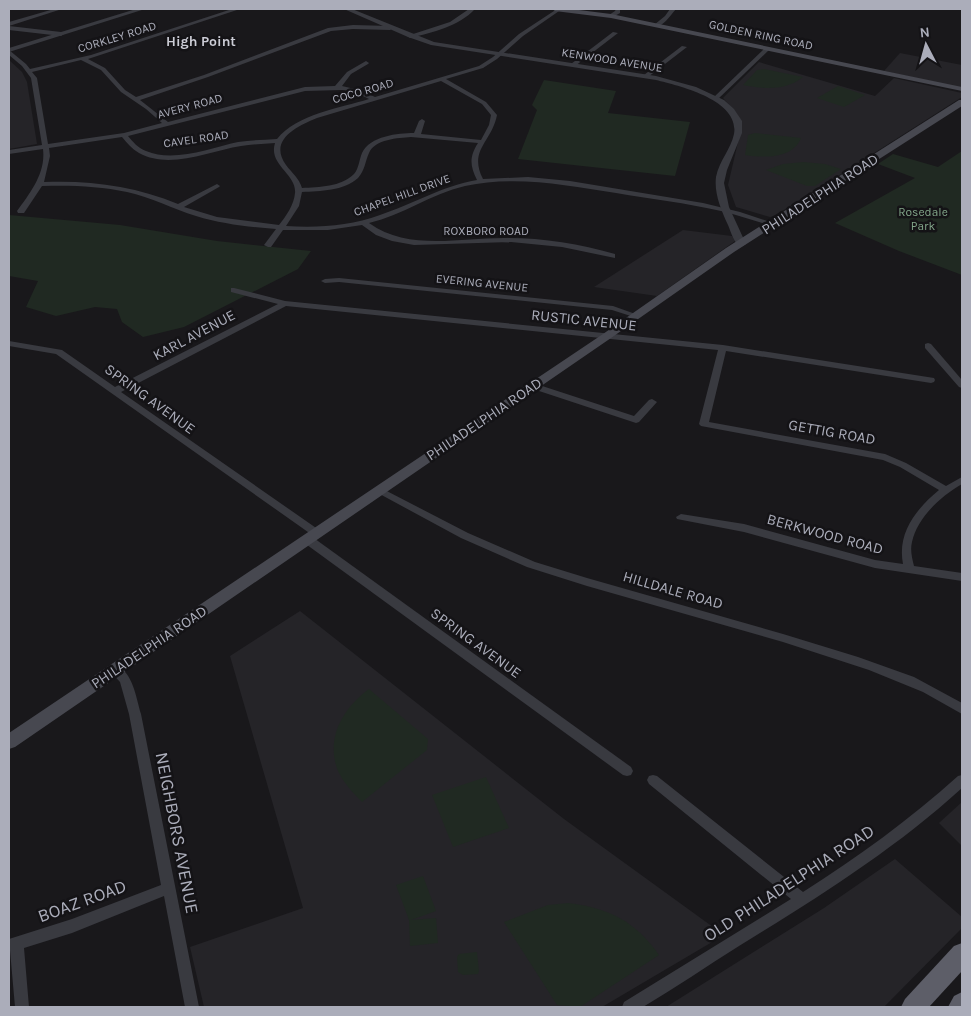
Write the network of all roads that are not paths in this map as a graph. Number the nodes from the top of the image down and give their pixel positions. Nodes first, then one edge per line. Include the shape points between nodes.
1 (59, 9) edge
2 (142, 9) edge
3 (237, 9) edge
4 (347, 9) edge
5 (472, 9) edge
6 (555, 9) edge
7 (560, 9) edge
8 (618, 9) edge
9 (673, 9) edge
10 (612, 16) junction
11 (9, 24) edge
12 (656, 26) junction
13 (9, 28) edge
14 (390, 28) junction
15 (615, 33) dead end
16 (61, 34) junction
17 (410, 36) junction
18 (684, 47) dead end
19 (767, 49) junction
20 (9, 51) edge
21 (498, 54) junction
22 (83, 59) junction
23 (366, 63) dead end
24 (573, 65) junction
25 (29, 71) junction
26 (646, 76) junction
27 (443, 80) junction
28 (337, 88) junction
29 (962, 89) edge
30 (716, 98) junction
31 (136, 99) junction
32 (375, 99) junction
33 (962, 102) edge
34 (422, 121) dead end
35 (167, 124) junction
36 (124, 135) junction
37 (417, 135) junction
38 (279, 141) junction
39 (482, 142) junction
40 (46, 147) junction
41 (9, 152) edge
42 (480, 181) junction
43 (40, 184) junction
44 (217, 186) dead end
45 (299, 190) junction
46 (178, 207) junction
47 (727, 210) junction
48 (22, 211) dead end
49 (364, 223) junction
50 (772, 224) junction
51 (281, 227) junction
52 (741, 244) junction
53 (268, 245) dead end
54 (612, 256) dead end
55 (325, 280) dead end
56 (234, 290) dead end
57 (285, 303) junction
58 (637, 316) junction
59 (607, 336) junction
60 (9, 344) edge
61 (928, 346) dead end
62 (723, 348) junction
63 (931, 380) dead end
64 (962, 385) edge
65 (533, 386) junction
66 (115, 391) junction
67 (652, 402) dead end
68 (962, 480) edge
69 (379, 490) junction
70 (946, 490) junction
71 (681, 517) dead end
72 (311, 536) junction
73 (909, 569) junction
74 (962, 577) edge
75 (115, 670) junction
76 (962, 709) edge
77 (9, 742) edge
78 (627, 771) dead end
79 (653, 780) dead end
80 (962, 780) edge
81 (169, 888) junction
82 (803, 900) junction
83 (13, 945) edge
84 (962, 954) edge
85 (962, 1004) edge
86 (22, 1007) edge
87 (192, 1007) edge
88 (629, 1007) edge
89 (913, 1007) edge
90 (960, 1007) edge

1 - 11 street
2 - 16 street
3 - 22 street, CORKLEY ROAD
4 - 14 street, KENWOOD AVENUE
5 - 17 street via 459,20
6 - 7 main road, GOLDEN RING ROAD
7 - 10 main road, GOLDEN RING ROAD
7 - 21 street, COCO ROAD
8 - 10 street
9 - 12 street
10 - 12 main road, GOLDEN RING ROAD
12 - 19 main road, GOLDEN RING ROAD
13 - 16 street
14 - 17 street, KENWOOD AVENUE
14 - 31 street via 353,26 330,29
15 - 24 street
16 - 20 street
17 - 21 street, KENWOOD AVENUE via 442,46
18 - 26 street
19 - 29 main road, GOLDEN RING ROAD
19 - 30 street
20 - 25 street
21 - 24 street, KENWOOD AVENUE
21 - 27 street, COCO ROAD via 482,67
22 - 25 street, CORKLEY ROAD
22 - 31 street via 103,69 123,91
23 - 28 street via 349,73
24 - 26 street, KENWOOD AVENUE
25 - 40 street via 34,78
26 - 30 street, KENWOOD AVENUE via 684,85
27 - 32 street, COCO ROAD
27 - 39 street via 492,110 494,119
28 - 32 street, AVERY ROAD via 357,91
28 - 35 street, AVERY ROAD via 296,90
30 - 47 street, KENWOOD AVENUE via 731,112 738,125 720,180
31 - 35 street
32 - 38 street, COCO ROAD via 302,122 288,130
33 - 50 main road, PHILADELPHIA ROAD
34 - 37 street
35 - 36 street, AVERY ROAD
36 - 38 street, CAVEL ROAD via 137,149 158,156
36 - 40 street, AVERY ROAD
37 - 39 street
37 - 45 street via 374,143 365,151 358,173 346,181 323,188
38 - 45 street via 280,159
39 - 42 street via 472,165
40 - 41 street, AVERY ROAD
40 - 43 street via 47,161
42 - 47 street, CHAPEL HILL DRIVE via 546,179
42 - 49 street, CHAPEL HILL DRIVE via 448,189
43 - 46 street, CHAPEL HILL DRIVE via 116,188 145,194
43 - 48 street
44 - 46 street
45 - 51 street via 297,202
46 - 51 street, CHAPEL HILL DRIVE via 217,219
47 - 50 street, CHAPEL HILL DRIVE
47 - 52 street, KENWOOD AVENUE
49 - 51 street, CHAPEL HILL DRIVE via 324,228
49 - 54 street, ROXBORO ROAD via 392,240 511,240 589,249
50 - 52 main road, PHILADELPHIA ROAD
51 - 53 street
52 - 58 main road, PHILADELPHIA ROAD
55 - 58 street, EVERING AVENUE via 613,308
56 - 57 street, RUSTIC AVENUE
57 - 59 street, RUSTIC AVENUE
57 - 66 street, KARL AVENUE
58 - 59 main road, PHILADELPHIA ROAD
59 - 62 street, RUSTIC AVENUE
59 - 65 main road, PHILADELPHIA ROAD
60 - 66 street, SPRING AVENUE via 61,354
61 - 64 street
62 - 63 street, RUSTIC AVENUE
62 - 70 street, GETTIG ROAD via 704,424 884,457
65 - 67 street via 636,420
65 - 69 main road, PHILADELPHIA ROAD
66 - 72 street, SPRING AVENUE
68 - 70 street
69 - 72 main road, PHILADELPHIA ROAD
69 - 76 street, HILLDALE ROAD via 457,532 535,566 880,669 924,686
70 - 73 street via 932,502 910,534 906,554
71 - 73 street, BERKWOOD ROAD via 744,528 854,559
72 - 75 main road, PHILADELPHIA ROAD
72 - 78 street, SPRING AVENUE
73 - 74 street, BERKWOOD ROAD
75 - 77 main road, PHILADELPHIA ROAD
75 - 81 street, NEIGHBORS AVENUE via 130,691
79 - 82 street
80 - 82 street, OLD PHILADELPHIA ROAD via 938,803 872,853
81 - 83 street, BOAZ ROAD
81 - 87 street, NEIGHBORS AVENUE
82 - 88 street, OLD PHILADELPHIA ROAD
83 - 86 street
84 - 89 highway
85 - 90 highway

